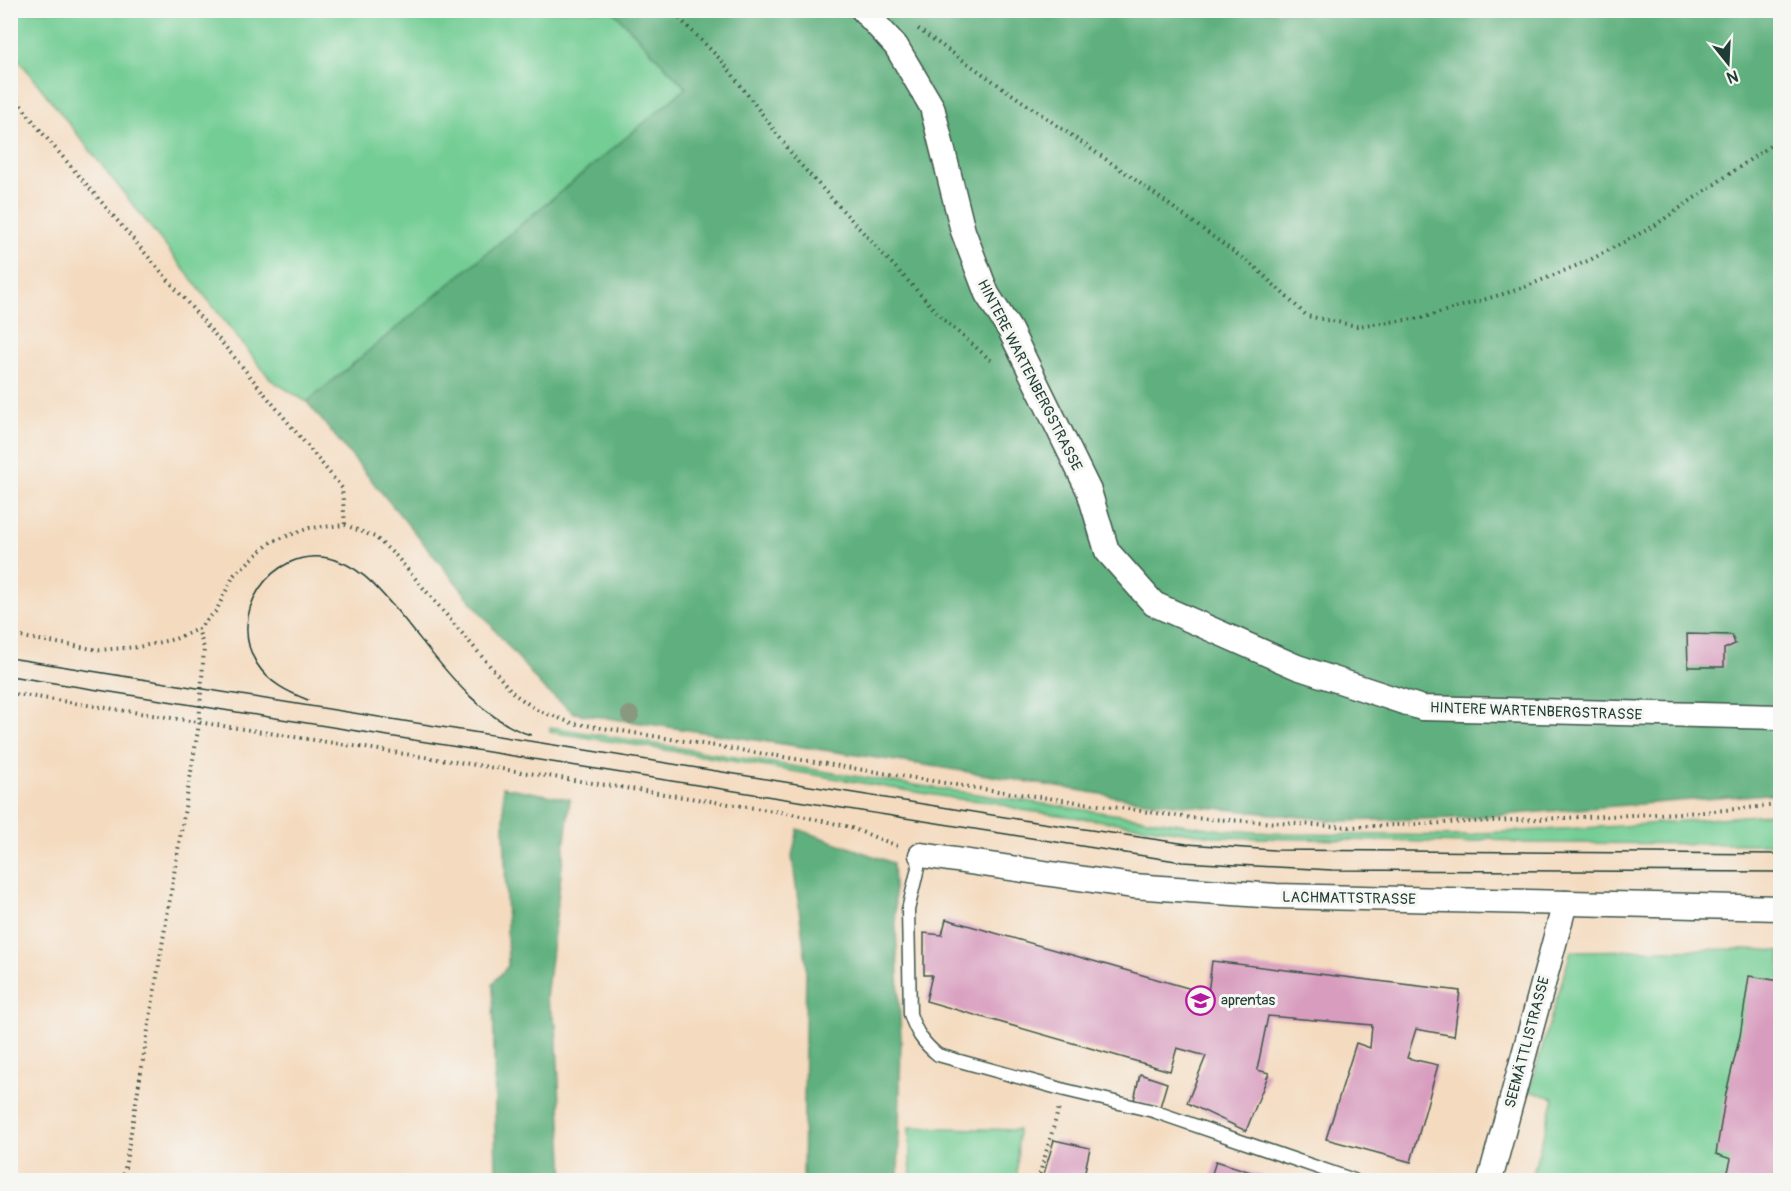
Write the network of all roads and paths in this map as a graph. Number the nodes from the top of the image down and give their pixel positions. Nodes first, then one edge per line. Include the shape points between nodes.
1 (671, 10) edge
2 (863, 10) edge
3 (913, 25) dead end
4 (10, 91) edge
5 (1780, 139) edge
6 (997, 365) dead end
7 (345, 525) junction
8 (198, 629) junction
9 (10, 635) edge
10 (10, 693) edge
11 (1780, 717) edge
12 (199, 724) junction
13 (1780, 805) edge
14 (921, 855) junction
15 (1565, 903) junction
16 (1780, 908) edge
17 (1065, 1090) junction
18 (123, 1180) edge
19 (1038, 1180) edge
20 (1354, 1180) edge
21 (1490, 1180) edge

1 - 6 path via 723,62 798,162 944,320
2 - 11 street, HINTERE WARTENBERGSTRASSE via 896,46 932,107 963,231 987,294 1010,330 1089,491 1107,551 1154,604 1297,667 1422,708
3 - 5 path via 1257,269 1307,316 1357,326 1421,318 1520,290 1590,260 1654,226
4 - 7 path via 342,489
7 - 8 path via 309,528 271,542 234,575 216,611
7 - 13 path via 375,537 396,556 514,694 537,710 572,723 976,788 1192,818 1350,827 1703,812
8 - 9 path via 175,639 99,650
8 - 12 path via 204,648
10 - 12 path
12 - 14 path via 788,813 846,826
12 - 18 path
14 - 15 street, LACHMATTSTRASSE via 1133,886 1276,896
14 - 17 lane via 908,910 910,1014 914,1028 938,1055
15 - 16 street, LACHMATTSTRASSE
15 - 21 street, SEEMÄTTLISTRASSE
17 - 19 path
17 - 20 lane via 1153,1111

